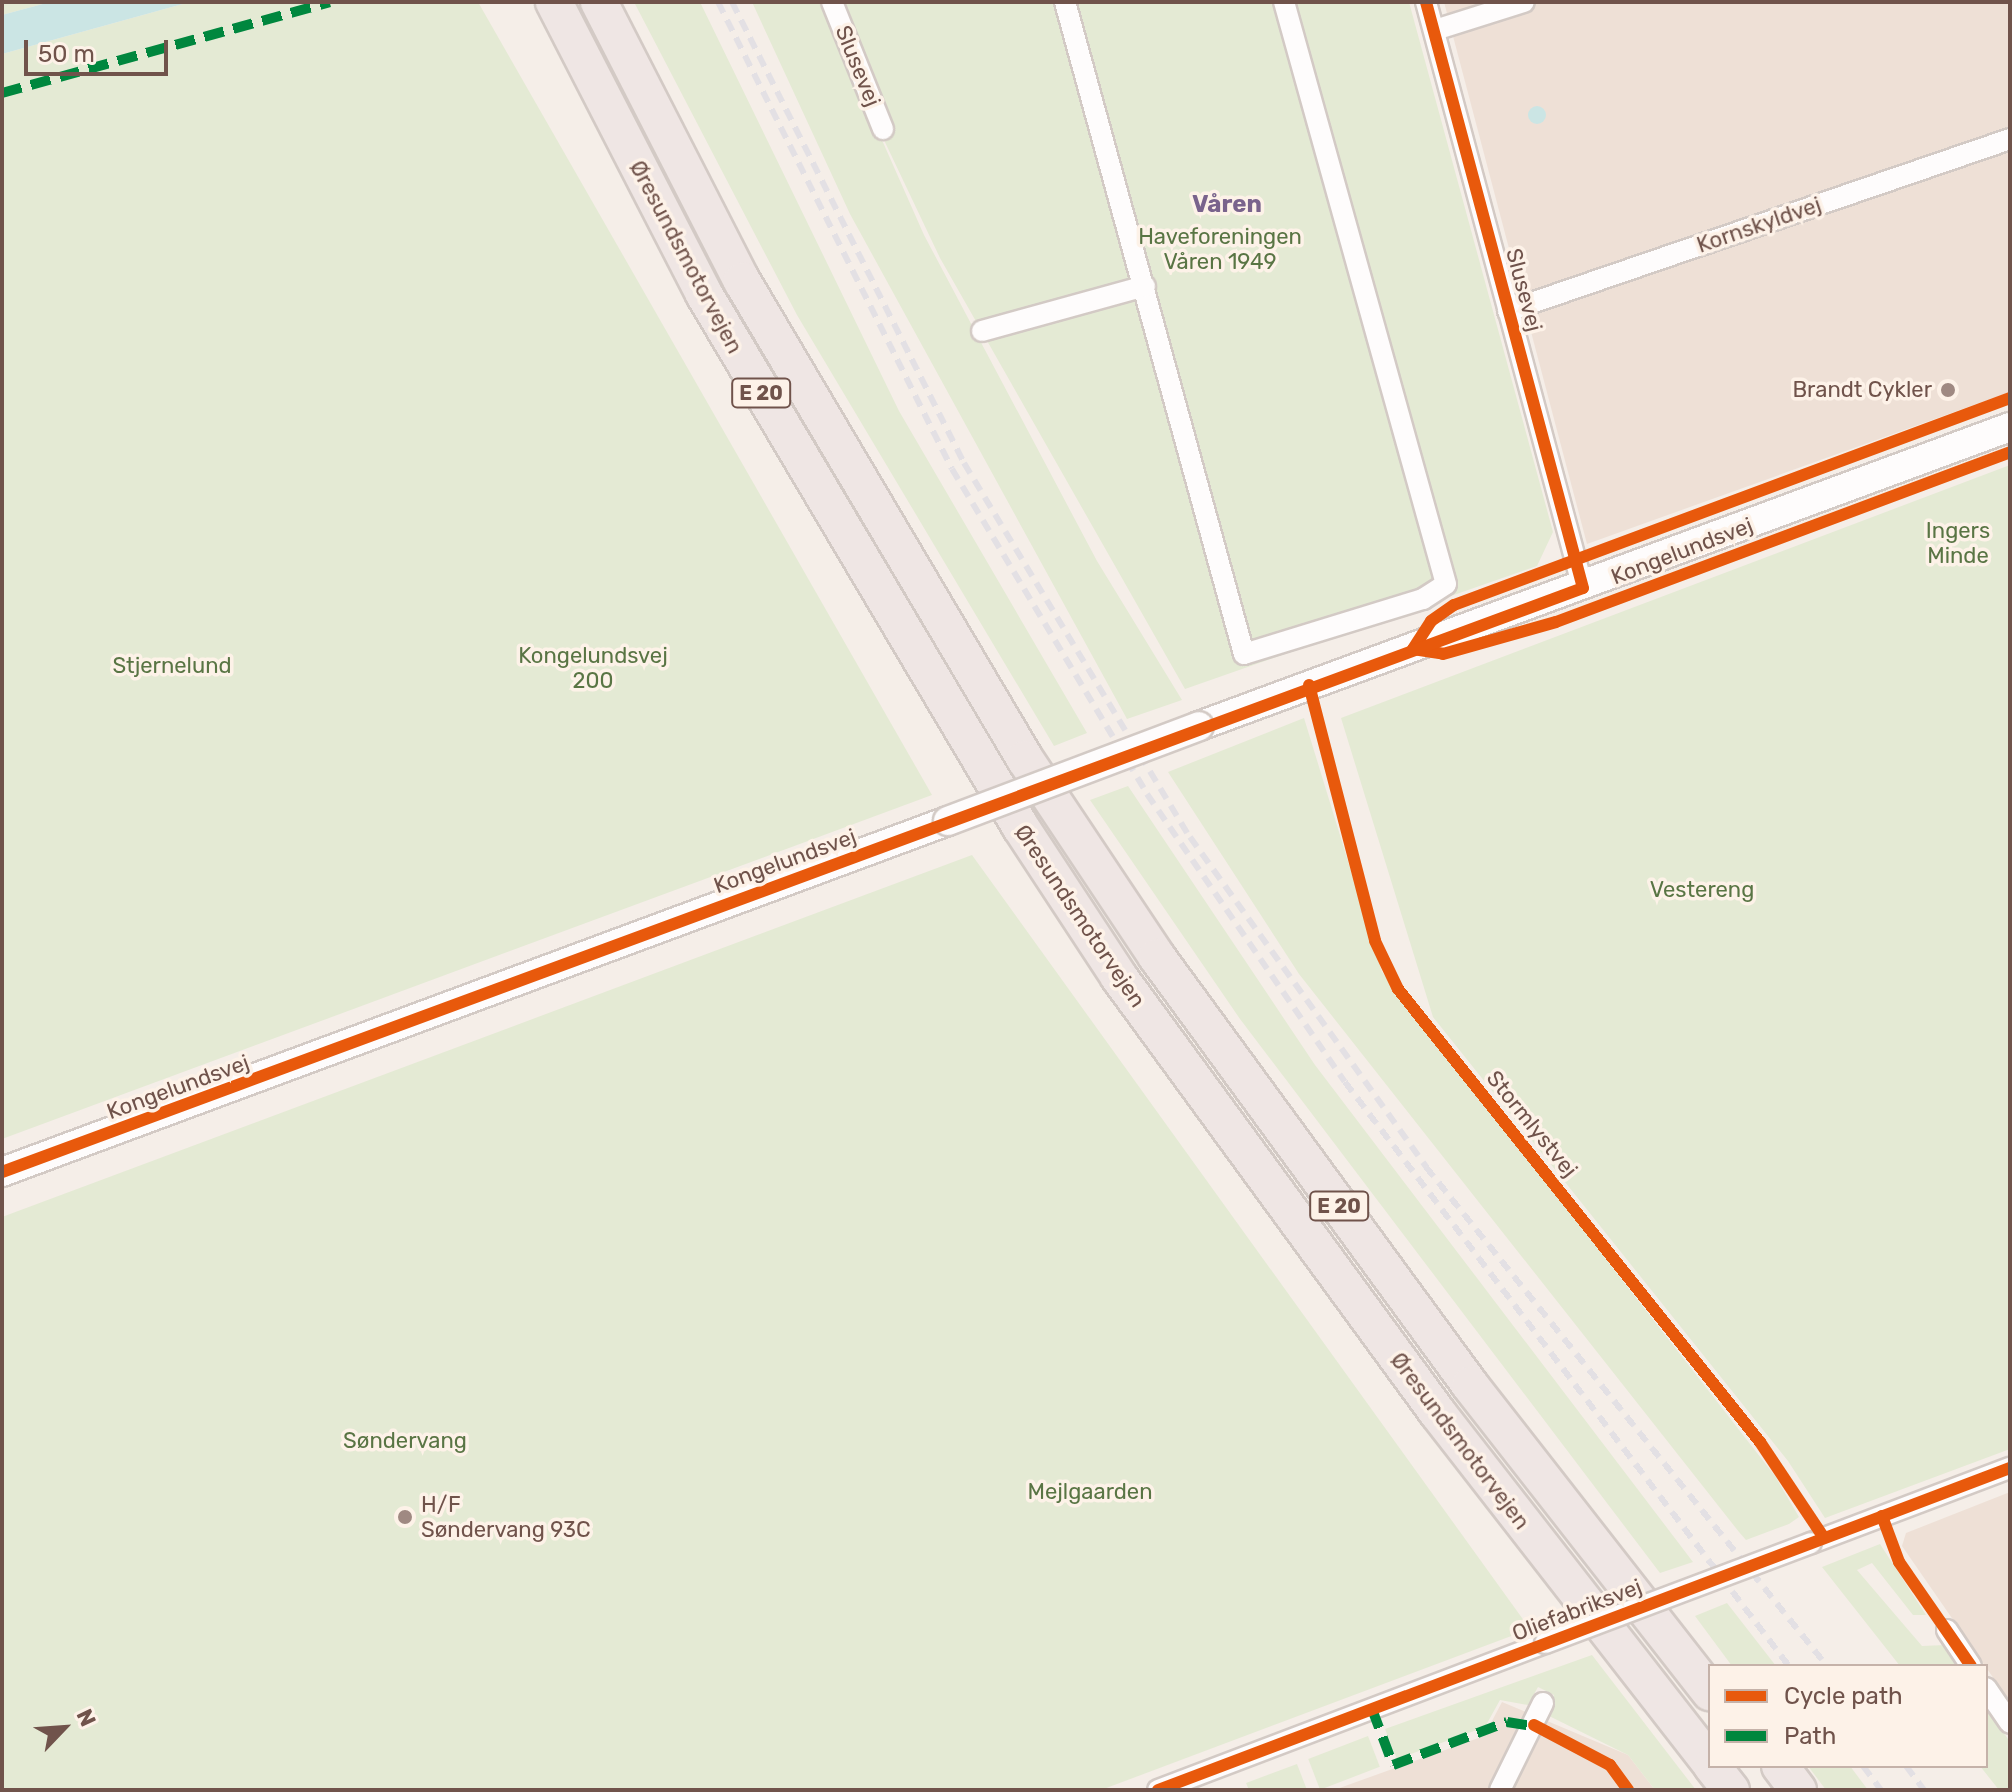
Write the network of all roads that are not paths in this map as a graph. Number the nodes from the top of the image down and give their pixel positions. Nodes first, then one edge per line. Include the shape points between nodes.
1 (554, 2) edge
2 (599, 2) edge
3 (832, 2) edge
4 (1065, 2) edge
5 (1284, 2) edge
6 (1426, 2) edge
7 (1524, 2) edge
8 (1435, 30) junction
9 (883, 129) dead end
10 (2010, 139) edge
11 (1145, 286) junction
12 (1508, 311) junction
13 (982, 331) dead end
14 (2010, 427) edge
15 (1583, 588) junction
16 (2, 1172) edge
17 (2010, 1468) edge
18 (1569, 1585) junction
19 (1947, 1630) dead end
20 (1970, 1664) edge
21 (1699, 1674) edge
22 (1988, 1691) edge
23 (1543, 1703) dead end
24 (2010, 1723) edge
25 (1708, 1760) edge
26 (1714, 1768) edge
27 (1765, 1768) edge
28 (1782, 1768) edge
29 (1158, 1790) edge
30 (1500, 1790) edge
31 (1712, 1790) edge
32 (1731, 1790) edge
33 (1781, 1790) edge
34 (1798, 1790) edge

1 - 18 highway, Øresundsmotorvejen / E 20 via 704,294 994,787 1119,977
2 - 21 highway, Øresundsmotorvejen / E 20 via 742,281 1032,770 1157,957 1470,1385
3 - 9 street, Slusevej
4 - 11 street
5 - 11 street via 1446,584 1423,599 1244,654
6 - 8 street, Slusevej
7 - 8 street
8 - 12 street, Slusevej
10 - 12 street, Kornskyldvej
11 - 13 street
12 - 15 street, Slusevej
14 - 15 street, Kongelundsvej
15 - 16 street, Kongelundsvej, bridge
17 - 29 street, Oliefabriksvej, bridge
18 - 25 highway, Øresundsmotorvejen / E 20
18 - 31 highway
19 - 20 street
22 - 24 street
23 - 30 street
26 - 32 highway, Øresundsmotorvejen / E 20
27 - 33 highway
28 - 34 highway

